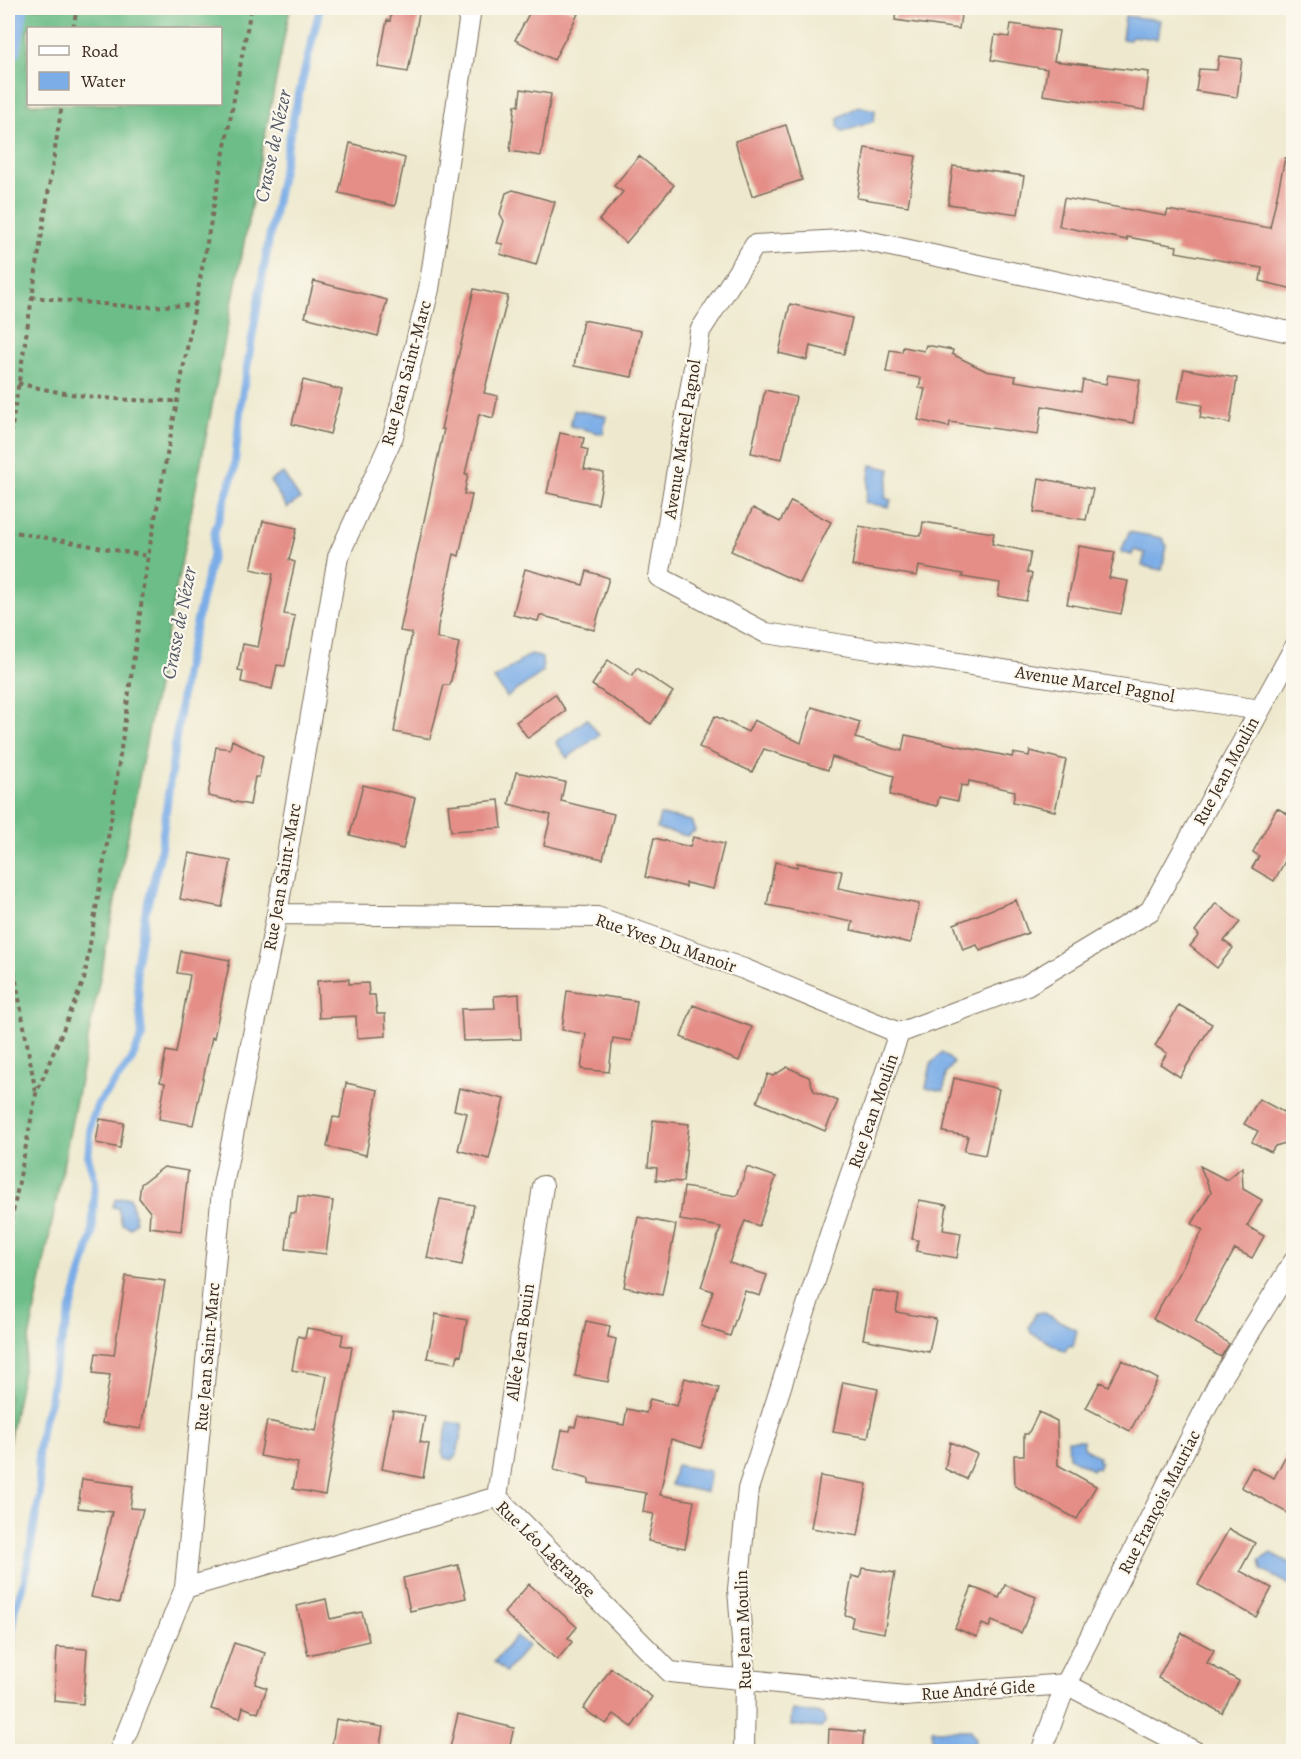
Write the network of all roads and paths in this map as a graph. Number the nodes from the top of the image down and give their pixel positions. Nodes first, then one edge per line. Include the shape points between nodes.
1 (77, 8) edge
2 (251, 8) edge
3 (471, 8) edge
4 (73, 27) edge
5 (62, 105) edge
6 (32, 297) junction
7 (195, 305) junction
8 (1293, 333) edge
9 (18, 383) junction
10 (177, 401) junction
11 (8, 452) edge
12 (8, 531) edge
13 (148, 556) junction
14 (1293, 648) edge
15 (1260, 710) junction
16 (277, 914) junction
17 (8, 936) edge
18 (899, 1033) junction
19 (36, 1094) junction
20 (543, 1186) dead end
21 (8, 1238) edge
22 (1293, 1261) edge
23 (497, 1497) junction
24 (185, 1588) junction
25 (745, 1679) junction
26 (1066, 1684) junction
27 (119, 1752) edge
28 (744, 1752) edge
29 (1041, 1752) edge
30 (1196, 1752) edge

1 - 4 path
2 - 7 path
3 - 16 street, Rue Jean Saint-Marc via 429,289 393,436 338,557
5 - 6 path
6 - 7 path via 115,306
6 - 9 path
7 - 10 path
8 - 15 street, Avenue Marcel Pagnol via 858,239 755,245 700,331 659,578 766,633
9 - 10 path via 98,399
9 - 11 path
10 - 13 path
12 - 13 path
13 - 19 path via 84,980
14 - 15 street, Rue Jean Moulin
15 - 18 street, Rue Jean Moulin via 1150,911 1028,985
16 - 18 street, Rue Yves Du Manoir via 597,917 744,969
16 - 24 street, Rue Jean Saint-Marc via 222,1190
17 - 19 path
18 - 25 street, Rue Jean Moulin via 748,1489 738,1589
19 - 21 path
20 - 23 street, Allée Jean Bouin
22 - 26 street, Rue François Mauriac via 1218,1384
23 - 24 street, Rue Léo Lagrange
23 - 25 street, Rue Léo Lagrange via 670,1672
24 - 27 street, Rue Jean Saint-Marc
25 - 26 street, Rue André Gide via 905,1696
25 - 28 street, Rue Jean Moulin
26 - 29 street, Rue François Mauriac
26 - 30 street

